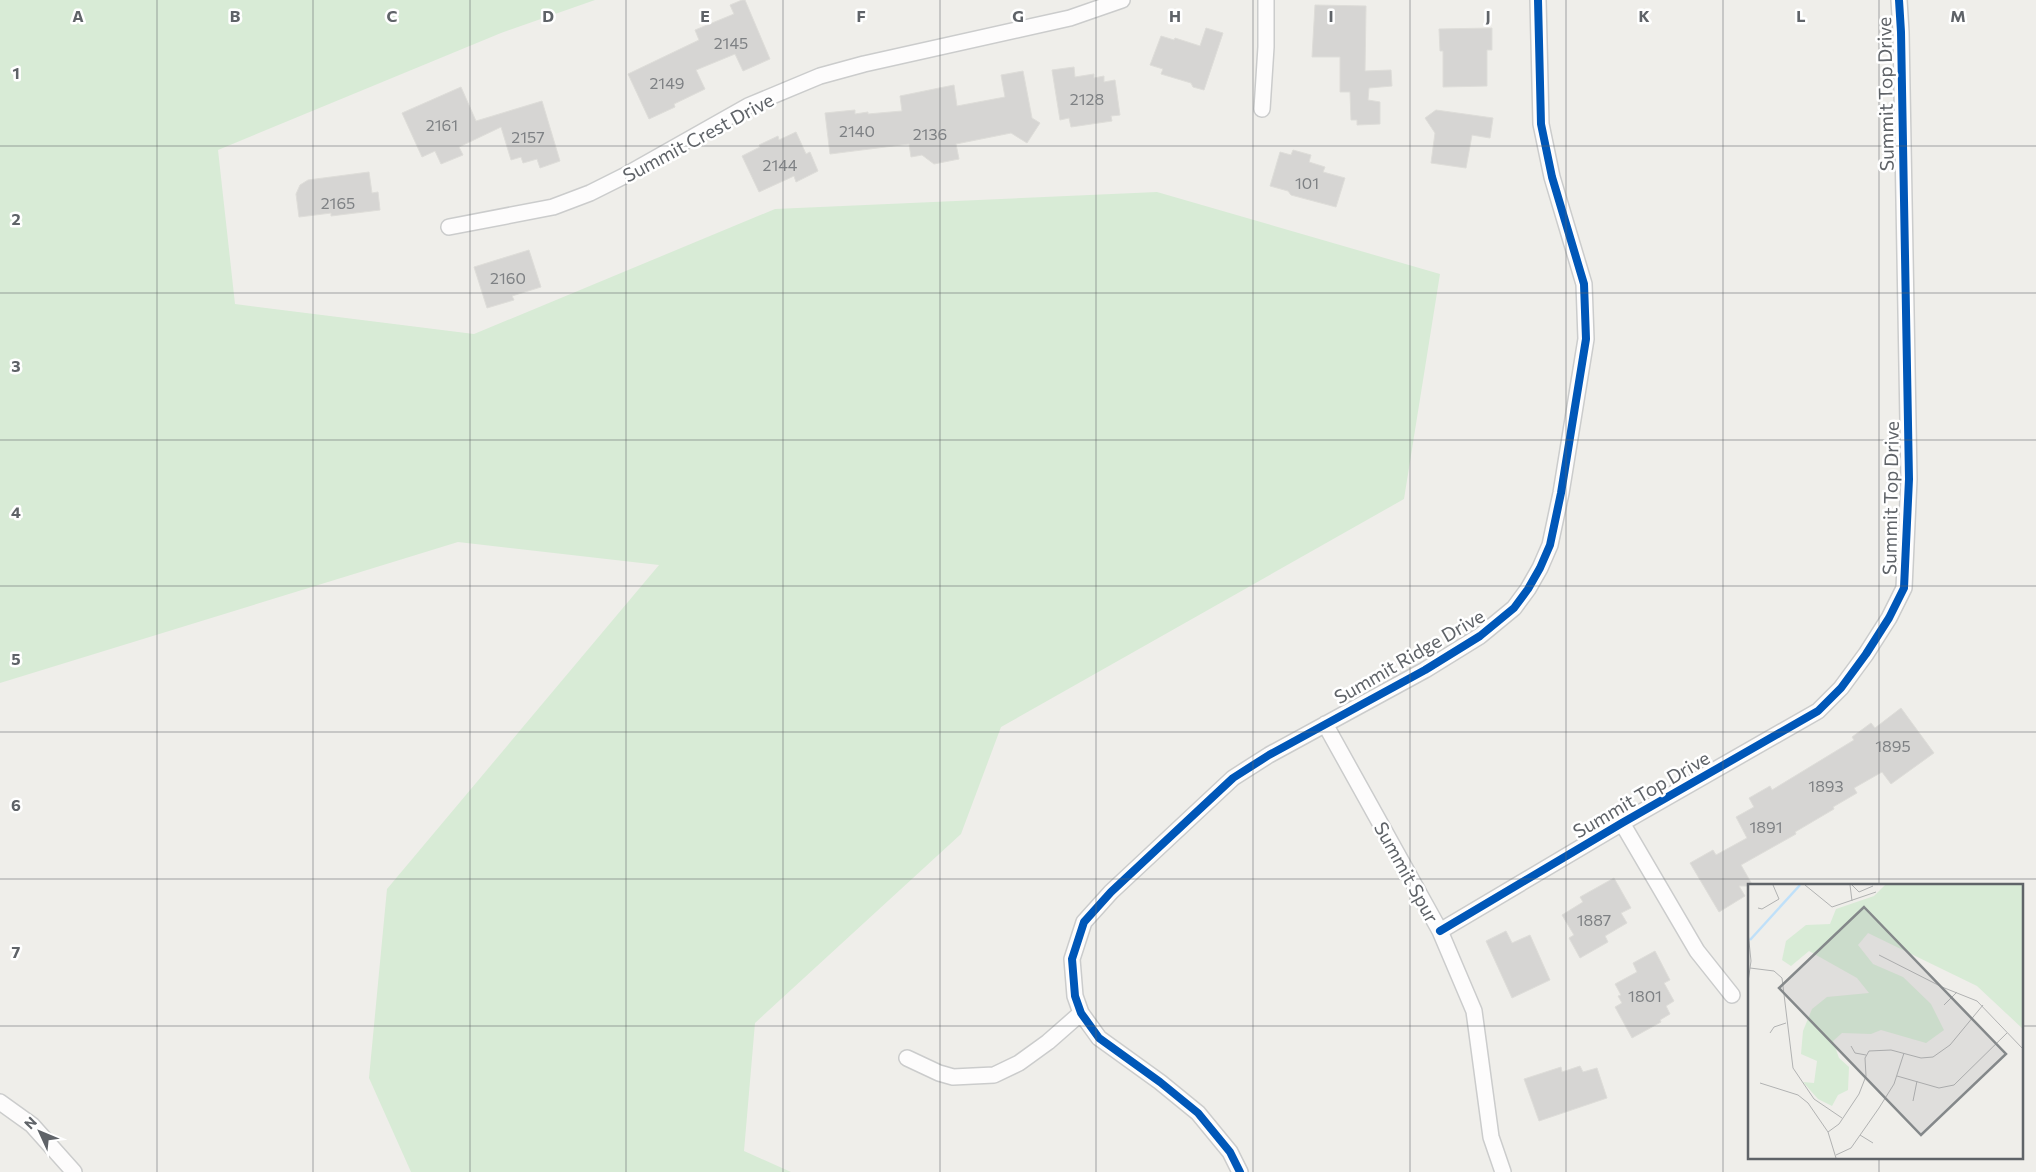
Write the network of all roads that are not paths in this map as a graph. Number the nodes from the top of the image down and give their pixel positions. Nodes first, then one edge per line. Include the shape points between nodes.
1 (1122, 0) edge
2 (1266, 0) edge
3 (1538, 0) edge
4 (1899, 0) edge
5 (1262, 109) dead end
6 (448, 228) dead end
7 (1325, 724) junction
8 (1622, 823) junction
9 (1440, 931) junction
10 (1732, 995) dead end
11 (1081, 1013) junction
12 (907, 1058) dead end
13 (0, 1102) edge
14 (74, 1172) edge
15 (1240, 1172) edge
16 (1503, 1172) edge

1 - 6 street, Summit Crest Drive via 1019,31 820,76 748,106 590,193 553,207
2 - 5 street
3 - 7 street, Summit Ridge Drive via 1541,124 1545,151 1584,284 1586,339 1562,493 1550,545 1528,589 1498,623 1463,648
4 - 8 street, Summit Top Drive via 1909,479 1904,588 1866,654 1841,688 1818,711
7 - 9 street, Summit Spur
7 - 11 street, Summit Ridge Drive via 1233,778 1111,892 1084,922 1072,959 1075,996
8 - 9 street, Summit Top Drive
8 - 10 street via 1697,951
9 - 16 street, Summit Spur via 1474,1011 1491,1137
11 - 12 street via 1019,1063 994,1075 953,1076
11 - 15 street, Summit Ridge Drive via 1099,1038 1198,1113 1230,1152
13 - 14 street via 32,1125

